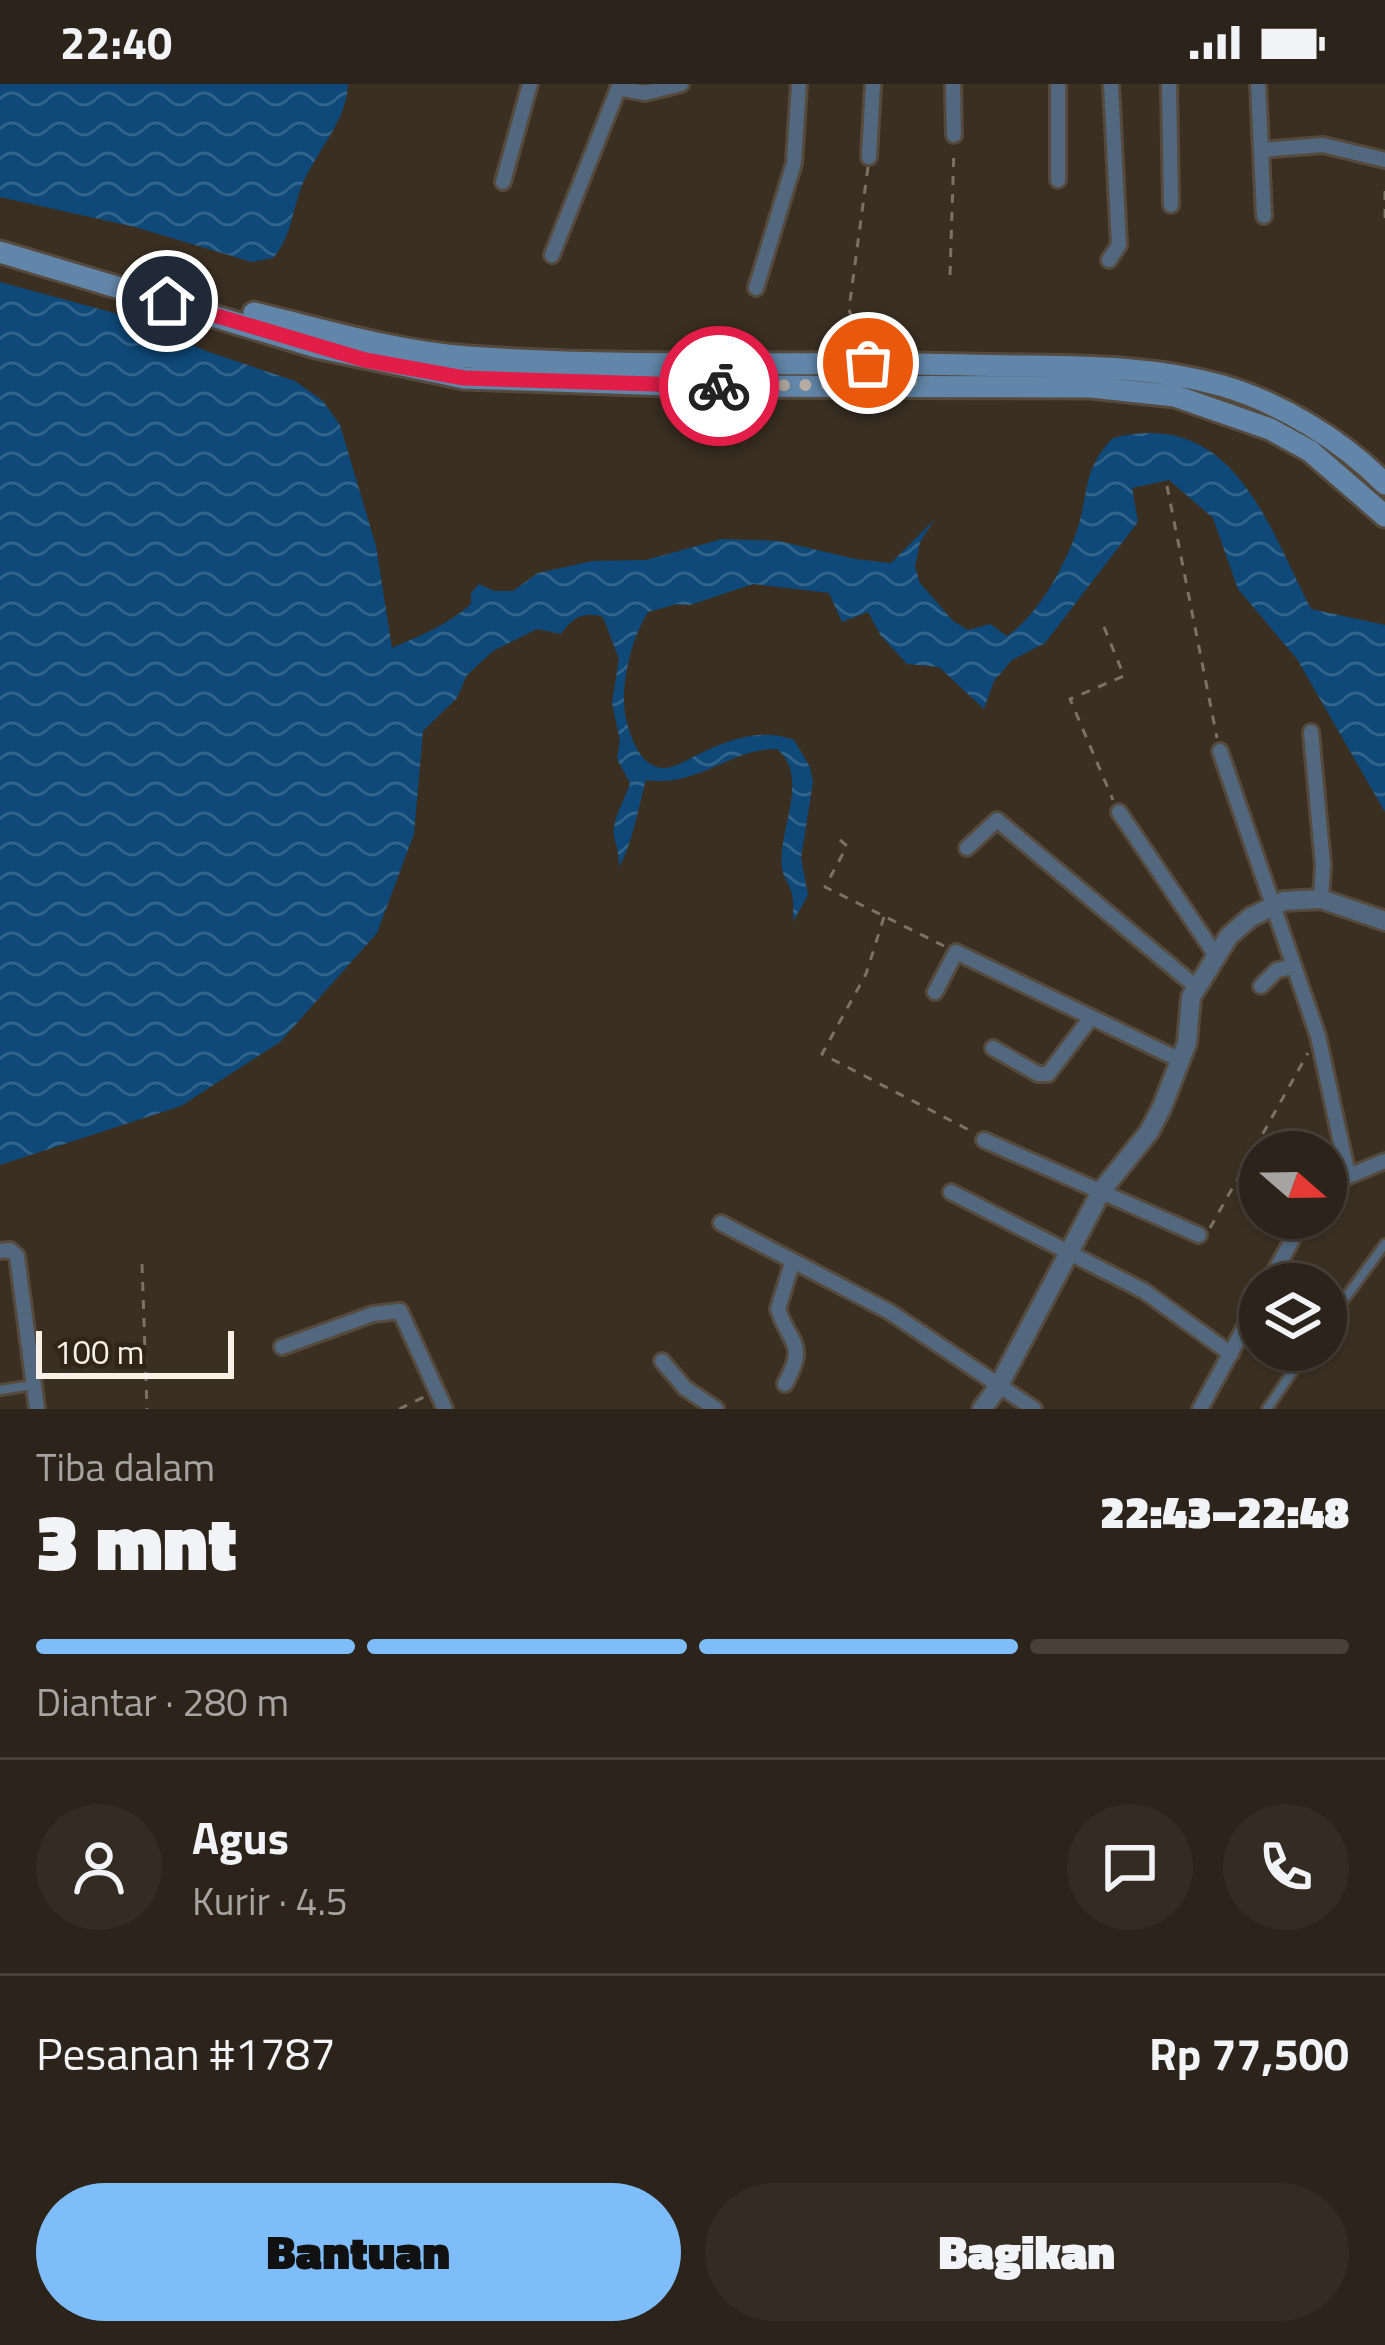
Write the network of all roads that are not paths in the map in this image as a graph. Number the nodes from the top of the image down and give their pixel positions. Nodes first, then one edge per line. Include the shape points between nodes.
1 (530, 84) edge
2 (681, 84) edge
3 (799, 84) edge
4 (873, 84) edge
5 (953, 84) edge
6 (1058, 84) edge
7 (1111, 84) edge
8 (1169, 84) edge
9 (1258, 84) edge
10 (619, 86) edge
11 (954, 135) road end
12 (1261, 150) junction
13 (869, 157) road end
14 (1385, 160) edge
15 (1058, 180) dead end
16 (503, 182) dead end
17 (1171, 205) dead end
18 (1264, 216) dead end
19 (0, 239) edge
20 (0, 252) edge
21 (552, 255) dead end
22 (1108, 260) dead end
23 (756, 288) dead end
24 (254, 320) junction
25 (911, 374) junction
26 (1385, 484) edge
27 (1385, 516) edge
28 (1311, 732) dead end
29 (1220, 751) road end
30 (1118, 812) road end
31 (968, 848) dead end
32 (1321, 899) junction
33 (1273, 907) junction
34 (1385, 921) edge
35 (1214, 954) junction
36 (1293, 967) junction
37 (1196, 986) junction
38 (1261, 986) dead end
39 (935, 992) dead end
40 (1090, 1019) junction
41 (993, 1048) dead end
42 (1180, 1060) junction
43 (984, 1140) road end
44 (1385, 1161) edge
45 (1348, 1175) joint
46 (1102, 1190) junction
47 (951, 1192) dead end
48 (721, 1223) dead end
49 (1199, 1235) road end
50 (1385, 1244) edge
51 (1069, 1251) junction
52 (0, 1252) edge
53 (792, 1263) junction
54 (1347, 1296) edge
55 (1239, 1339) edge
56 (282, 1347) dead end
57 (1231, 1354) junction
58 (662, 1361) dead end
59 (1291, 1371) edge
60 (785, 1384) dead end
61 (34, 1385) junction
62 (998, 1388) junction
63 (0, 1390) edge
64 (37, 1409) edge
65 (445, 1409) edge
66 (716, 1409) edge
67 (982, 1409) edge
68 (1034, 1409) edge
69 (1200, 1409) edge
70 (1267, 1409) edge

1 - 16 street
2 - 10 street via 646,93
3 - 23 street via 794,163
4 - 13 street
5 - 11 street
6 - 15 street
7 - 22 street via 1119,245
8 - 17 street
9 - 12 street
10 - 21 street
12 - 14 street via 1341,146
12 - 18 street
19 - 24 main road
20 - 24 main road
24 - 25 main road via 463,357
25 - 26 main road via 1110,366 1227,387 1328,438
25 - 27 main road via 1174,396 1310,451
28 - 32 street
29 - 33 street
30 - 35 street
31 - 37 street via 997,820
32 - 33 street
32 - 34 street
33 - 35 street
33 - 36 street
35 - 37 street
36 - 38 street via 1276,970
36 - 45 street via 1318,1036
37 - 42 street
39 - 40 street via 956,952
40 - 41 street via 1048,1074
40 - 42 street
42 - 46 street via 1149,1132
43 - 46 street
44 - 45 street
46 - 49 street
46 - 51 street
47 - 51 street
48 - 53 street
50 - 54 lane
51 - 57 street via 1144,1291
51 - 62 street
52 - 61 street via 17,1256
53 - 60 street via 778,1309 798,1346
53 - 62 street via 890,1312
55 - 57 street
56 - 65 street via 400,1311
57 - 69 street
58 - 66 street
59 - 70 lane
61 - 63 lane
61 - 64 street
62 - 67 street
62 - 68 street

